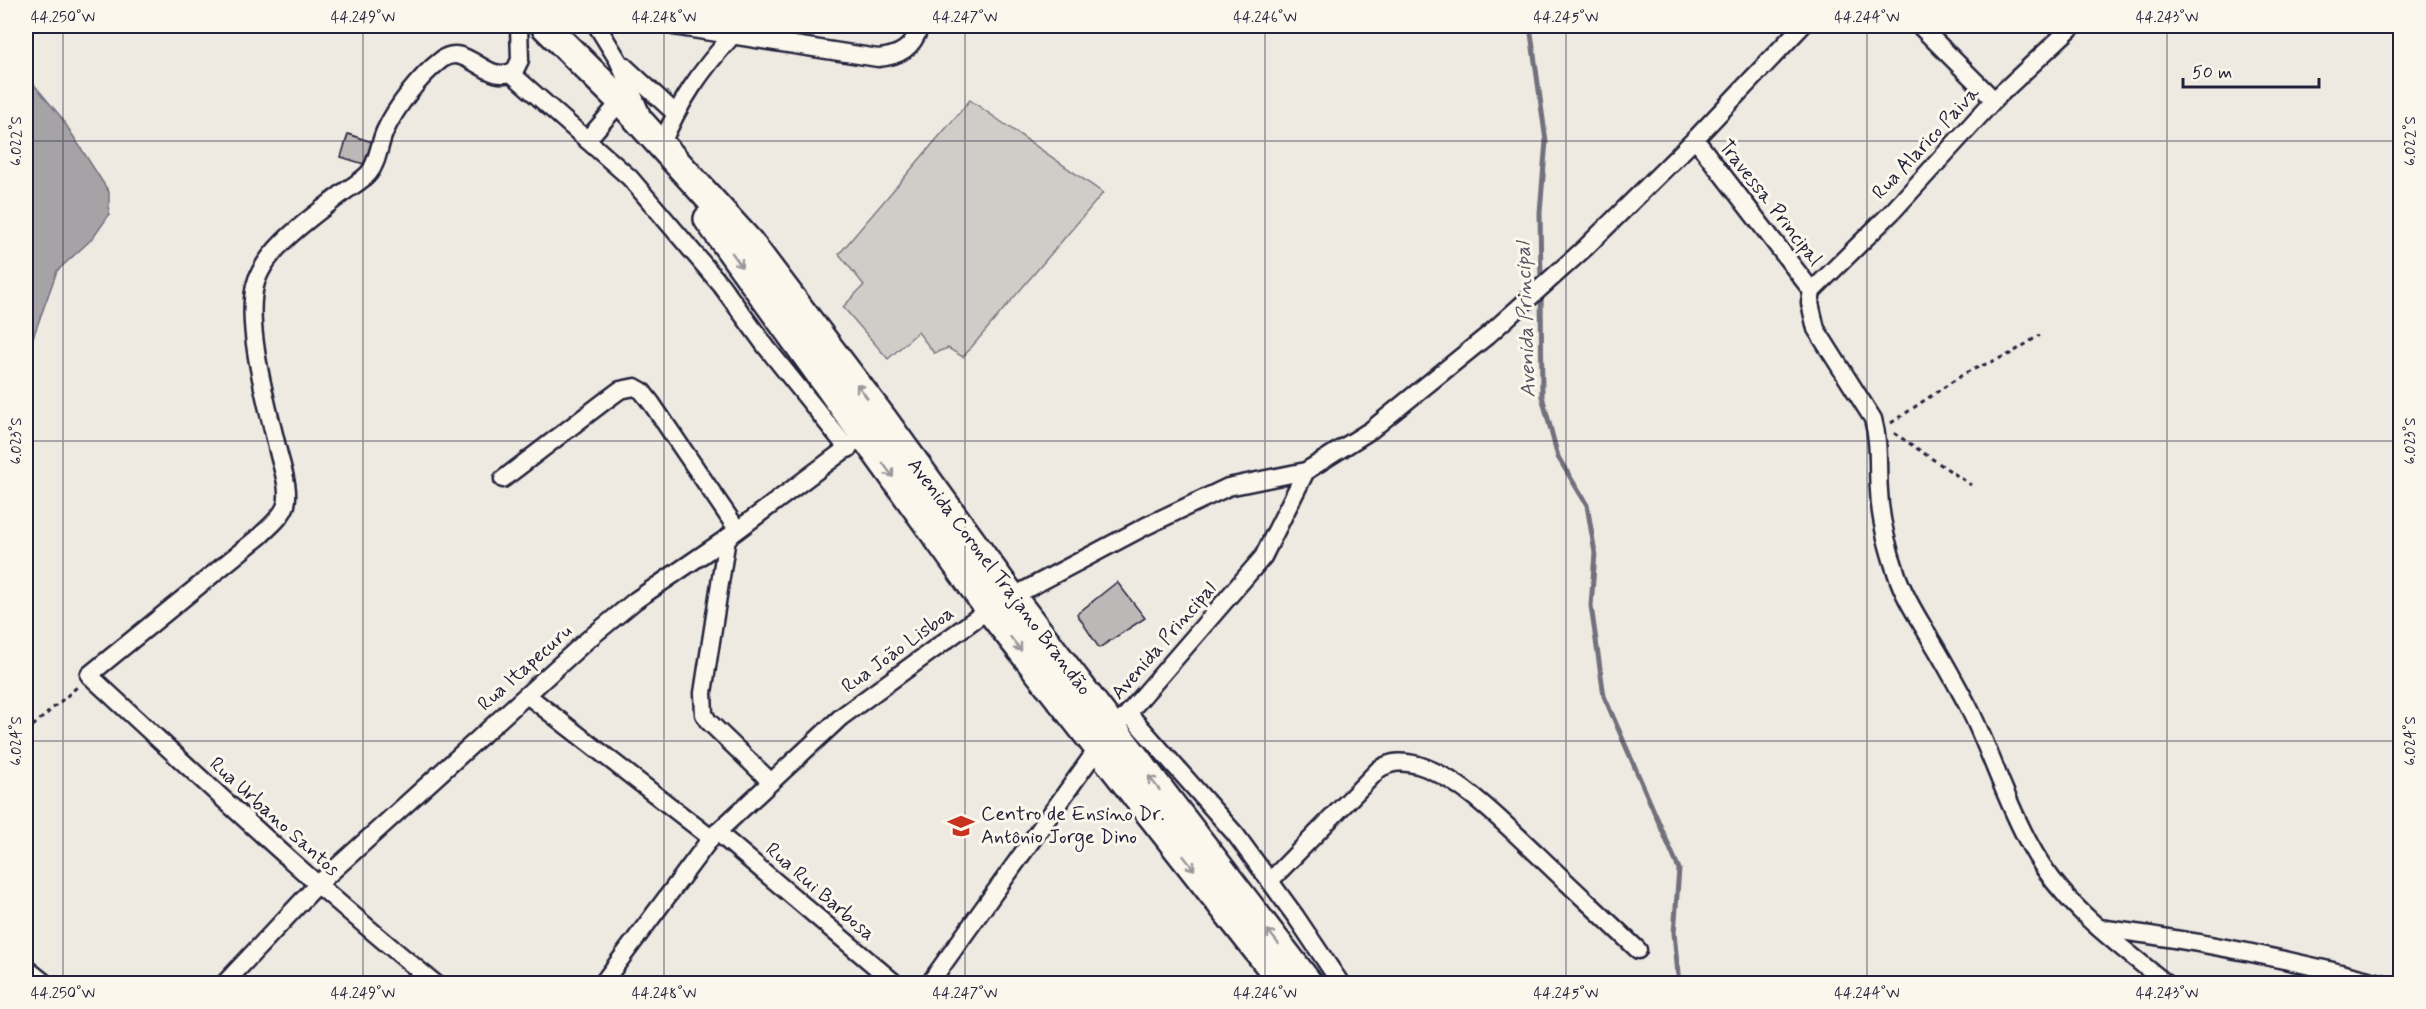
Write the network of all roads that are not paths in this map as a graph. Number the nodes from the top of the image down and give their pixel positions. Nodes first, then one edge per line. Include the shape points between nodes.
1 (519, 26) edge
2 (546, 26) edge
3 (597, 26) edge
4 (672, 26) edge
5 (920, 26) edge
6 (1802, 26) edge
7 (1920, 26) edge
8 (2073, 26) edge
9 (733, 35) junction
10 (618, 60) junction
11 (511, 73) junction
12 (1994, 100) junction
13 (621, 101) junction
14 (675, 113) junction
15 (1695, 139) junction
16 (587, 140) junction
17 (656, 141) junction
18 (1812, 291) junction
19 (865, 435) junction
20 (1306, 471) junction
21 (503, 479) dead end
22 (732, 534) junction
23 (1000, 603) junction
24 (527, 695) junction
25 (1114, 731) junction
26 (771, 782) junction
27 (714, 835) junction
28 (1270, 880) junction
29 (317, 885) junction
30 (2098, 928) junction
31 (1638, 950) dead end
32 (26, 968) edge
33 (46, 984) edge
34 (224, 984) edge
35 (436, 984) edge
36 (602, 984) edge
37 (896, 984) edge
38 (929, 984) edge
39 (1284, 984) edge
40 (1309, 984) edge
41 (1341, 984) edge
42 (2167, 984) edge
43 (2384, 984) edge

1 - 11 street via 520,60
2 - 13 main road, Avenida Coronel Trajano Brandão
3 - 10 street
4 - 9 street
5 - 9 street via 905,51 878,58
6 - 15 street
7 - 12 street
8 - 12 street, Rua Alarico Paiva
9 - 14 street via 700,74
10 - 14 street
10 - 17 street
11 - 16 street
11 - 29 street, Rua Urbano Santos via 497,74 459,55 443,58 422,78 391,119 369,173 269,256 254,288 254,327 261,378 285,481 286,506 260,536 89,675
12 - 18 street, Rua Alarico Paiva via 1893,211
13 - 16 street
13 - 17 main road, Avenida Coronel Trajano Brandão
14 - 17 street
15 - 18 street, Travessa Principal
15 - 20 street via 1487,336 1371,430
16 - 19 street via 630,178 721,285 767,348
17 - 19 main road, Avenida Coronel Trajano Brandão via 686,175 706,216
18 - 30 street via 1815,329 1873,419 1880,449 1882,521 1912,609 1978,726 2030,845 2048,874
19 - 22 street, Rua Itapecuru
19 - 23 main road, Avenida Coronel Trajano Brandão
20 - 23 street, Rua João Lisboa via 1228,487
20 - 25 street, Avenida Principal via 1263,557
21 - 22 street via 605,401 621,390 635,387 652,404
22 - 24 street, Rua Itapecuru via 636,600
22 - 26 street via 703,693 704,714 715,730
23 - 25 main road, Avenida Coronel Trajano Brandão
23 - 26 street, Rua João Lisboa via 842,717
24 - 27 street, Rua Rui Barbosa
24 - 29 street, Rua Itapecuru
25 - 28 street, Avenida Coronel Trajano Brandão via 1236,835
25 - 38 street, Avenida Principal
25 -> 39 main road, Avenida Coronel Trajano Brandão
40 -> 25 main road, Avenida Coronel Trajano Brandão
26 - 27 street, Rua João Lisboa
27 - 36 street, Rua João Lisboa
27 - 37 street, Rua Rui Barbosa
28 - 31 street via 1379,769 1398,761 1408,762 1440,776 1498,818
28 - 41 street, Avenida Coronel Trajano Brandão
29 - 34 street, Rua Itapecuru
29 - 35 street, Rua Urbano Santos
30 - 42 street
30 - 43 street via 2270,957
32 - 33 street

